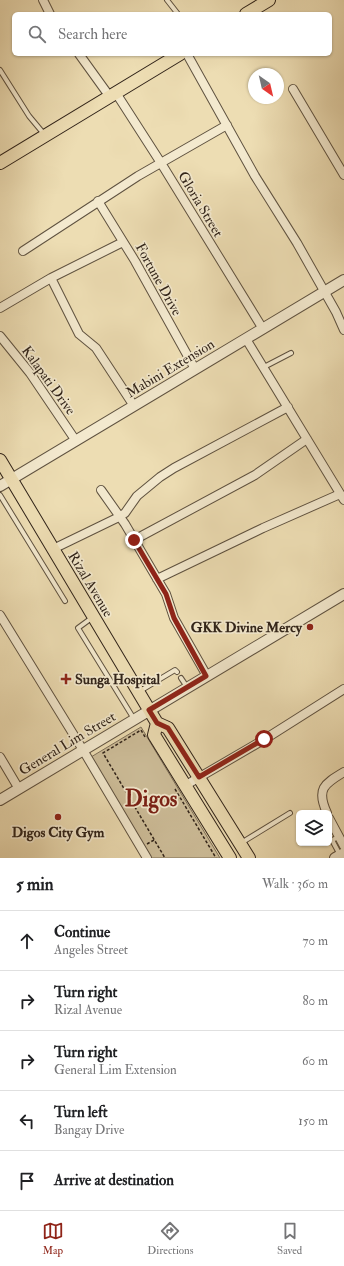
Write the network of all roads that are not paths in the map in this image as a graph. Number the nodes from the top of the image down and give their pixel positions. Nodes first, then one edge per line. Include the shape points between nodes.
1 (43, 0) edge
2 (167, 0) edge
3 (269, 0) edge
4 (49, 12) edge
5 (176, 12) edge
6 (249, 12) edge
7 (81, 56) edge
8 (177, 56) edge
9 (188, 56) edge
10 (0, 70) edge
11 (293, 89) dead end
12 (113, 95) junction
13 (227, 125) junction
14 (46, 136) junction
15 (161, 163) junction
16 (0, 164) edge
17 (344, 175) edge
18 (98, 201) junction
19 (123, 242) junction
20 (23, 251) dead end
21 (52, 278) junction
22 (344, 280) edge
23 (325, 292) junction
24 (0, 308) edge
25 (263, 329) junction
26 (344, 330) edge
27 (0, 336) edge
28 (246, 339) junction
29 (291, 353) dead end
30 (264, 367) junction
31 (195, 370) junction
32 (134, 406) junction
33 (288, 407) junction
34 (307, 439) junction
35 (76, 440) junction
36 (0, 460) edge
37 (11, 479) junction
38 (0, 486) edge
39 (101, 490) dead end
40 (0, 495) edge
41 (342, 497) edge
42 (119, 517) junction
43 (134, 540) junction
44 (53, 549) junction
45 (157, 579) junction
46 (344, 594) edge
47 (65, 601) dead end
48 (0, 615) edge
49 (93, 617) junction
50 (177, 672) dead end
51 (206, 676) junction
52 (181, 678) dead end
53 (187, 687) junction
54 (344, 689) edge
55 (138, 692) junction
56 (149, 710) junction
57 (134, 719) junction
58 (157, 723) junction
59 (83, 750) junction
60 (0, 757) edge
61 (344, 772) edge
62 (199, 777) junction
63 (186, 785) junction
64 (18, 789) junction
65 (0, 800) edge
66 (214, 800) junction
67 (200, 808) junction
68 (326, 810) edge
69 (290, 813) dead end
70 (332, 824) edge
71 (240, 843) junction
72 (341, 853) edge
73 (147, 858) edge
74 (230, 858) edge
75 (249, 858) edge

1 - 4 street
2 - 5 lane
3 - 6 main road
7 - 12 street, Gloria Street
8 - 12 main road
9 - 13 street
10 - 14 lane via 29,116
11 - 17 street
12 - 14 main road
12 - 15 street, Gloria Street
13 - 15 street
13 - 23 street
14 - 16 main road
15 - 18 street
15 - 25 street, Gloria Street
18 - 19 street, Fortune Drive
18 - 20 street
19 - 21 street
19 - 31 street, Fortune Drive
21 - 24 street
21 - 32 street via 79,334 96,348
22 - 23 street, Mabini Extension
23 - 25 street, Mabini Extension
23 - 26 street
25 - 28 street, Mabini Extension
27 - 35 street, Kalapati Drive via 30,372
28 - 30 street
28 - 31 street, Mabini Extension
29 - 30 lane
30 - 33 street
31 - 32 street, Mabini Extension
32 - 35 street, Mabini Extension
33 - 34 street
33 - 42 street via 160,477 137,496
34 - 41 street
34 - 43 street via 255,475
35 - 37 street, Mabini Extension
36 - 37 main road, Rizal Avenue
37 - 38 street, Mabini Extension
37 - 44 main road, Rizal Avenue
39 - 42 street
40 - 47 lane
41 - 45 street via 262,528
42 - 43 street
42 - 44 street
43 - 45 street
44 - 49 main road, Rizal Avenue
45 - 51 street via 166,594 174,618
46 - 51 street, General Lim Street
48 - 59 street
49 - 55 main road, Rizal Avenue
49 - 57 lane via 78,628
50 - 55 lane via 176,670
51 - 53 street, General Lim Street
52 - 53 lane
53 - 56 street, General Lim Street
54 - 62 street
55 - 56 main road, Rizal Avenue
56 - 57 street, General Lim Street
56 - 58 main road, Rizal Avenue
57 - 59 street, General Lim Street
58 - 62 main road, Rizal Avenue via 168,728
58 - 63 main road, Rizal Avenue via 154,735
59 - 64 street, General Lim Street
59 - 73 street
60 - 64 street
61 - 68 street via 330,781 322,791
62 - 63 street
62 - 66 main road, Rizal Avenue
63 - 67 main road, Rizal Avenue
64 - 65 street, General Lim Street
66 - 67 main road
66 - 71 main road, Rizal Avenue
67 - 74 main road, Rizal Avenue
69 - 71 lane
70 - 72 street via 339,837
71 - 75 main road, Rizal Avenue

